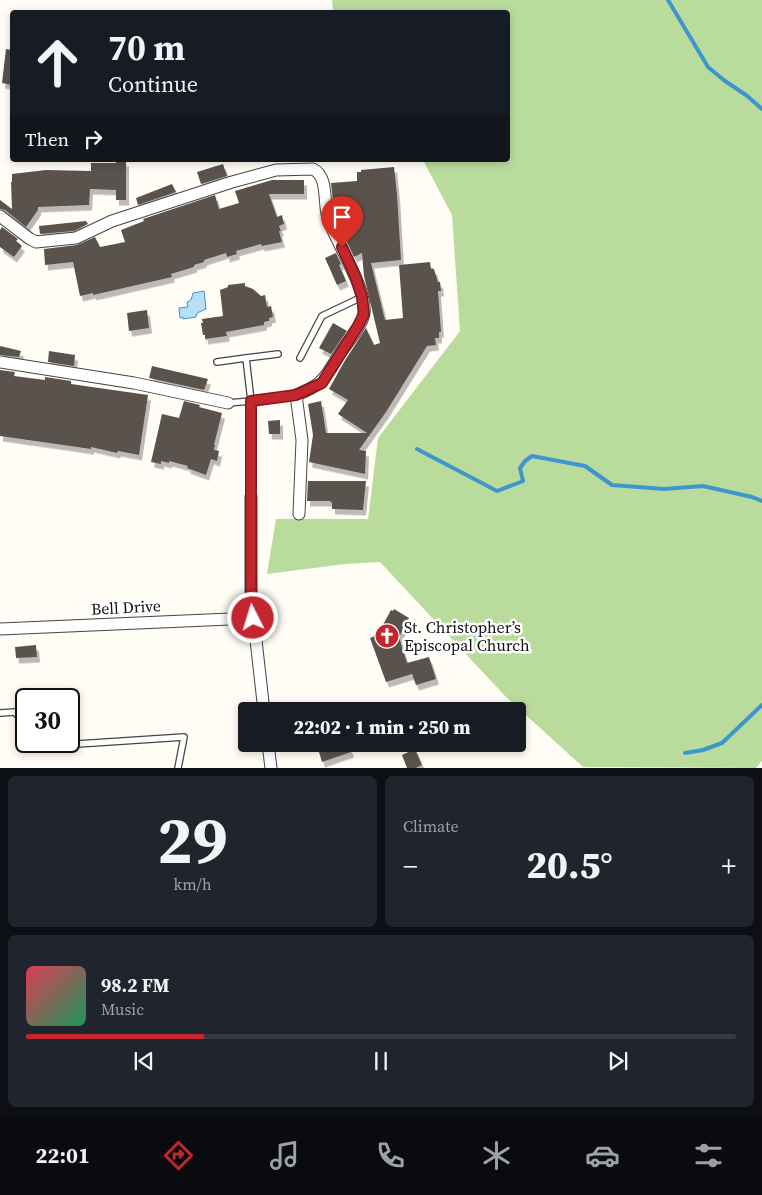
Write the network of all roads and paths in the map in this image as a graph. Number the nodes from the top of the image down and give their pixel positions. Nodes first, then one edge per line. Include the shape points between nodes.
1 (0, 216) edge
2 (362, 297) junction
3 (278, 354) dead end
4 (246, 358) junction
5 (300, 358) dead end
6 (0, 362) edge
7 (217, 362) dead end
8 (290, 396) junction
9 (251, 401) junction
10 (228, 403) joint
11 (251, 497) joint
12 (299, 514) dead end
13 (253, 618) junction
14 (0, 629) edge
15 (263, 702) edge
16 (0, 713) edge
17 (15, 713) edge
18 (80, 744) edge
19 (269, 752) edge
20 (178, 768) edge
21 (271, 768) edge

1 - 2 street via 36,242 67,240 112,221 250,177 276,170 313,169 319,174 324,187 328,217
2 - 5 lane via 322,316
2 - 8 street via 364,314 322,383
3 - 4 lane
4 - 7 lane
4 - 9 lane
6 - 10 street via 134,383
8 - 9 lane
8 - 12 street via 302,440
9 - 10 lane
9 - 11 lane
11 - 13 street
13 - 14 street, Bell Drive
13 - 15 street
16 - 17 lane
18 - 20 lane via 184,737
19 - 21 street

